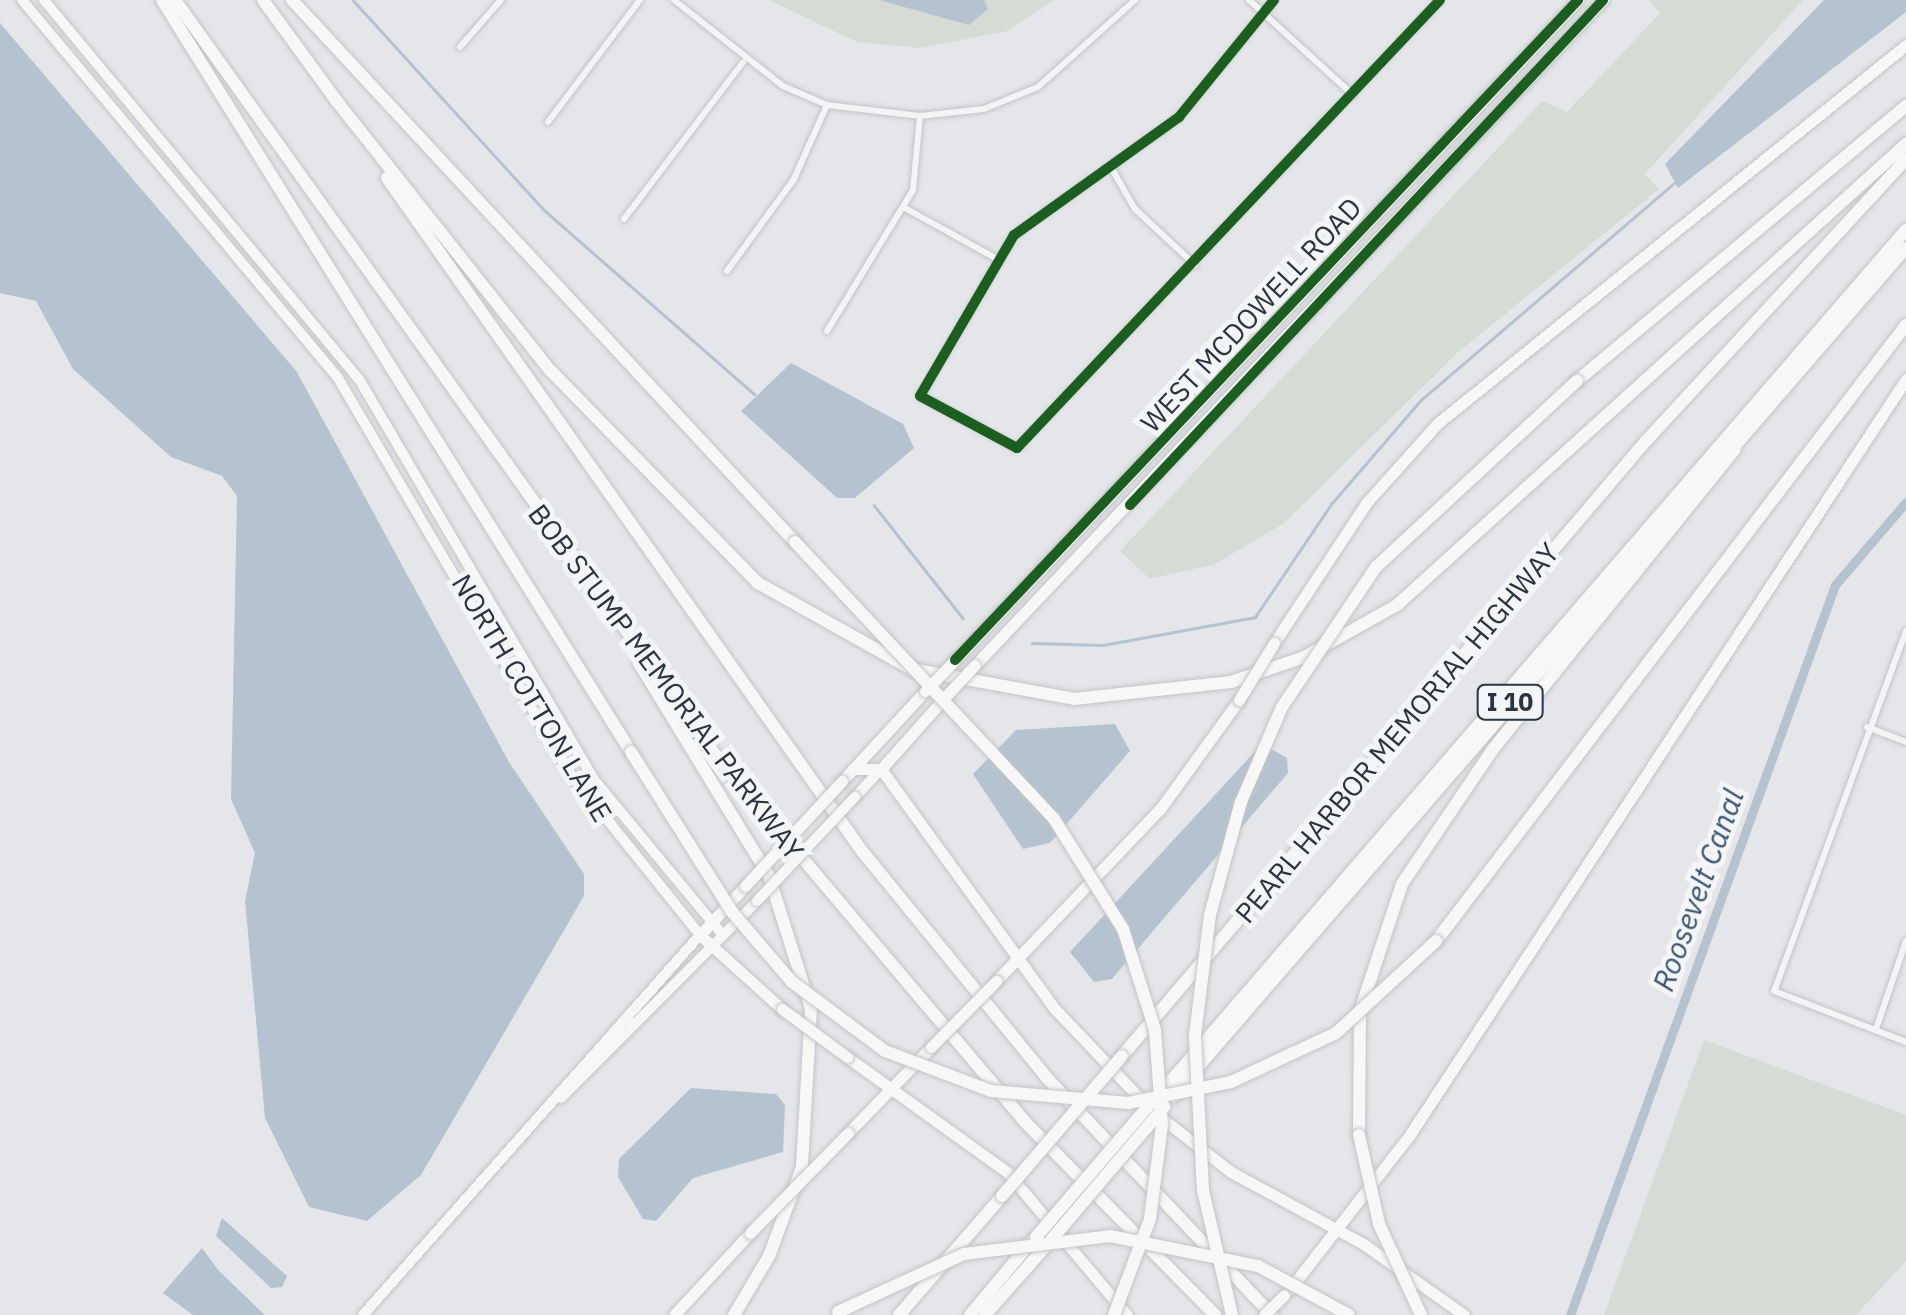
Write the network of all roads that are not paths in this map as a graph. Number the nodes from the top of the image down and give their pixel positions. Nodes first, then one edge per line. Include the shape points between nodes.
1 (22, 0) edge
2 (44, 0) edge
3 (162, 0) edge
4 (176, 0) edge
5 (263, 0) edge
6 (292, 0) edge
7 (501, 0) edge
8 (640, 0) edge
9 (674, 0) edge
10 (1135, 0) edge
11 (1250, 0) edge
12 (1274, 0) edge
13 (1440, 0) edge
14 (1578, 0) edge
15 (1603, 0) edge
16 (1264, 13) junction
17 (1906, 45) edge
18 (460, 47) dead end
19 (743, 62) junction
20 (1353, 94) junction
21 (335, 99) junction
22 (828, 105) junction
23 (1906, 106) edge
24 (920, 116) junction
25 (548, 122) dead end
26 (1906, 144) edge
27 (1906, 159) edge
28 (1112, 169) junction
29 (904, 208) junction
30 (624, 219) dead end
31 (1906, 230) edge
32 (1906, 248) edge
33 (999, 260) junction
34 (1195, 265) junction
35 (727, 270) dead end
36 (1906, 325) edge
37 (827, 331) dead end
38 (1793, 371) junction
39 (1906, 379) edge
40 (558, 541) junction
41 (1906, 632) edge
42 (1867, 728) junction
43 (1906, 742) edge
44 (853, 769) junction
45 (881, 769) junction
46 (711, 922) junction
47 (700, 935) junction
48 (723, 935) junction
49 (1906, 941) edge
50 (712, 946) junction
51 (1017, 959) junction
52 (1876, 1029) junction
53 (1906, 1042) edge
54 (892, 1086) junction
55 (1161, 1101) junction
56 (556, 1102) junction
57 (1339, 1232) junction
58 (1041, 1241) junction
59 (835, 1313) edge
60 (363, 1315) edge
61 (674, 1315) edge
62 (734, 1315) edge
63 (899, 1315) edge
64 (970, 1315) edge
65 (985, 1315) edge
66 (1114, 1315) edge
67 (1127, 1315) edge
68 (1215, 1315) edge
69 (1232, 1315) edge
70 (1268, 1315) edge
71 (1349, 1315) edge
72 (1421, 1315) edge
73 (1464, 1315) edge

1 - 47 main road, NORTH COTTON LANE via 349,394 569,772
2 - 46 main road, NORTH COTTON LANE via 370,394 595,781
3 - 36 highway, bridge via 631,752 764,953 821,1008 886,1050 971,1086 1060,1103 1150,1101 1230,1082 1336,1032 1422,958
4 - 40 highway, BOB STUMP MEMORIAL PARKWAY
5 - 21 highway, BOB STUMP MEMORIAL PARKWAY
6 - 66 highway, bridge via 1054,820 1117,914 1150,1008 1162,1125 1150,1219
7 - 18 street
8 - 25 street
9 - 19 street
10 - 24 street via 1038,87 984,108
11 - 16 street
12 - 16 street
13 - 20 street
14 - 44 main road, WEST MCDOWELL ROAD, bridge
15 - 45 main road, WEST MCDOWELL ROAD, bridge
16 - 20 street
16 - 28 street via 1180,117
17 - 51 main road, bridge via 1438,423 1367,502 1160,810
19 - 22 street
19 - 30 street
20 - 34 street
21 - 26 highway via 561,382 758,583 911,669 1088,699 1170,694 1261,673 1397,605
21 - 70 highway, BOB STUMP MEMORIAL PARKWAY via 862,851 1048,1078
22 - 24 street
22 - 35 street via 794,179
23 - 69 highway, bridge via 1577,382 1376,567 1306,665 1241,802 1210,914 1195,1034 1200,1164
24 - 29 street via 920,174
27 - 63 highway, PEARL HARBOR MEMORIAL HIGHWAY / I 10, bridge via 1646,441
28 - 33 street via 1029,219
28 - 34 street via 1136,209
29 - 33 street
29 - 37 street
31 - 55 highway
32 - 38 highway, I 10
33 - 34 street via 920,396 1017,448
38 - 55 highway, I 10
38 - 72 highway, bridge via 1513,723 1409,870 1364,987 1359,1135 1378,1224
39 - 57 main road
40 - 62 highway via 760,860 805,980 814,1058 804,1156 778,1235
40 - 68 highway, BOB STUMP MEMORIAL PARKWAY via 859,931 1095,1198
41 - 42 street
42 - 43 street
42 - 52 street via 1774,990
44 - 45 main road
44 - 46 main road, WEST MCDOWELL ROAD, bridge
45 - 48 main road, WEST MCDOWELL ROAD, bridge
45 - 51 main road
46 - 47 main road, WEST MCDOWELL ROAD
46 - 48 main road, NORTH COTTON LANE
47 - 50 main road, NORTH COTTON LANE
47 - 56 main road, WEST MCDOWELL ROAD
48 - 50 main road, WEST MCDOWELL ROAD
49 - 52 street
50 - 54 main road, NORTH COTTON LANE, bridge via 782,1009
50 - 56 main road, WEST MCDOWELL ROAD
51 - 54 main road, bridge
51 - 57 main road via 1082,1042 1166,1122 1230,1172
52 - 53 street
54 - 61 main road, bridge
54 - 67 main road, NORTH COTTON LANE via 1006,1172
55 - 58 highway, I 10, bridge
56 - 60 main road, WEST MCDOWELL ROAD
57 - 70 main road, bridge
57 - 73 main road
58 - 64 highway
58 - 65 highway, I 10
59 - 71 highway, bridge via 964,1254 1110,1236 1258,1266

